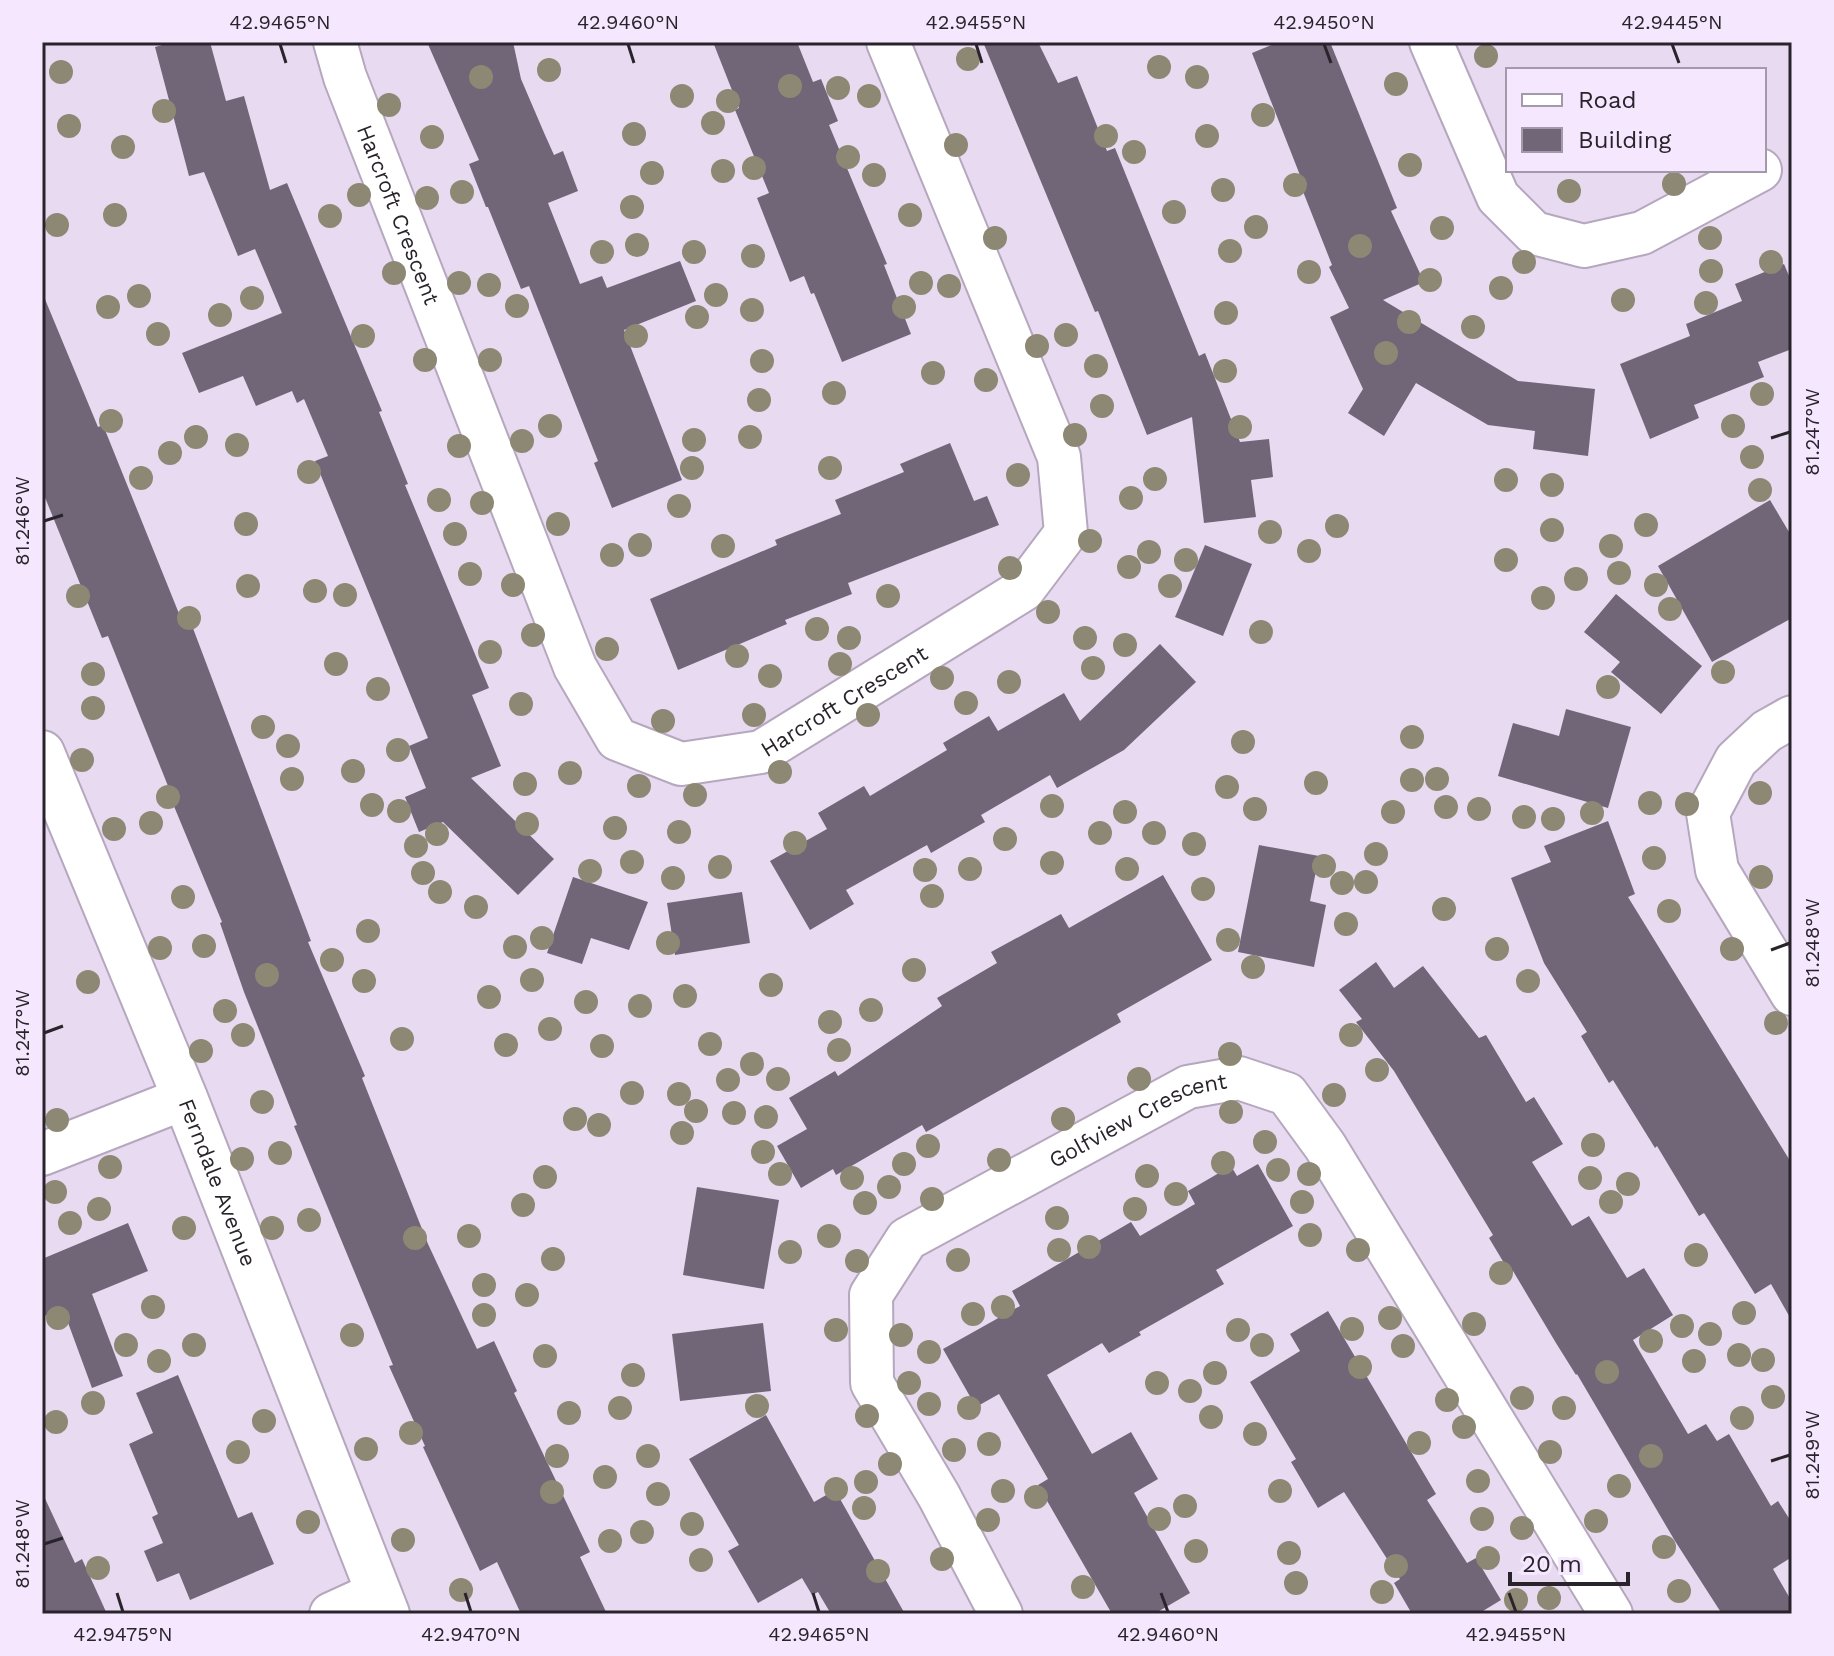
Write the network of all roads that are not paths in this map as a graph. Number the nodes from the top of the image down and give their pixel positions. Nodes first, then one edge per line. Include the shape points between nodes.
1 (335, 42) edge
2 (888, 42) edge
3 (1431, 42) edge
4 (1792, 153) edge
5 (1766, 167) edge
6 (1756, 172) edge
7 (1792, 717) edge
8 (42, 753) edge
9 (1792, 994) edge
10 (185, 1098) junction
11 (42, 1154) edge
12 (382, 1603) edge
13 (331, 1614) edge
14 (1001, 1614) edge
15 (1611, 1614) edge

1 - 2 street, Harcroft Crescent via 575,667 617,739 681,764 761,752 1023,590 1066,533 1059,457
3 - 6 street via 1498,197 1534,233 1584,246 1642,233
4 - 5 street
7 - 9 street via 1767,731 1736,760 1708,813 1717,870
8 - 10 street, Ferndale Avenue
10 - 11 street
10 - 12 street, Ferndale Avenue
12 - 13 street
14 - 15 street, Golfview Crescent via 872,1383 871,1295 907,1239 1188,1087 1239,1078 1287,1094 1325,1146

